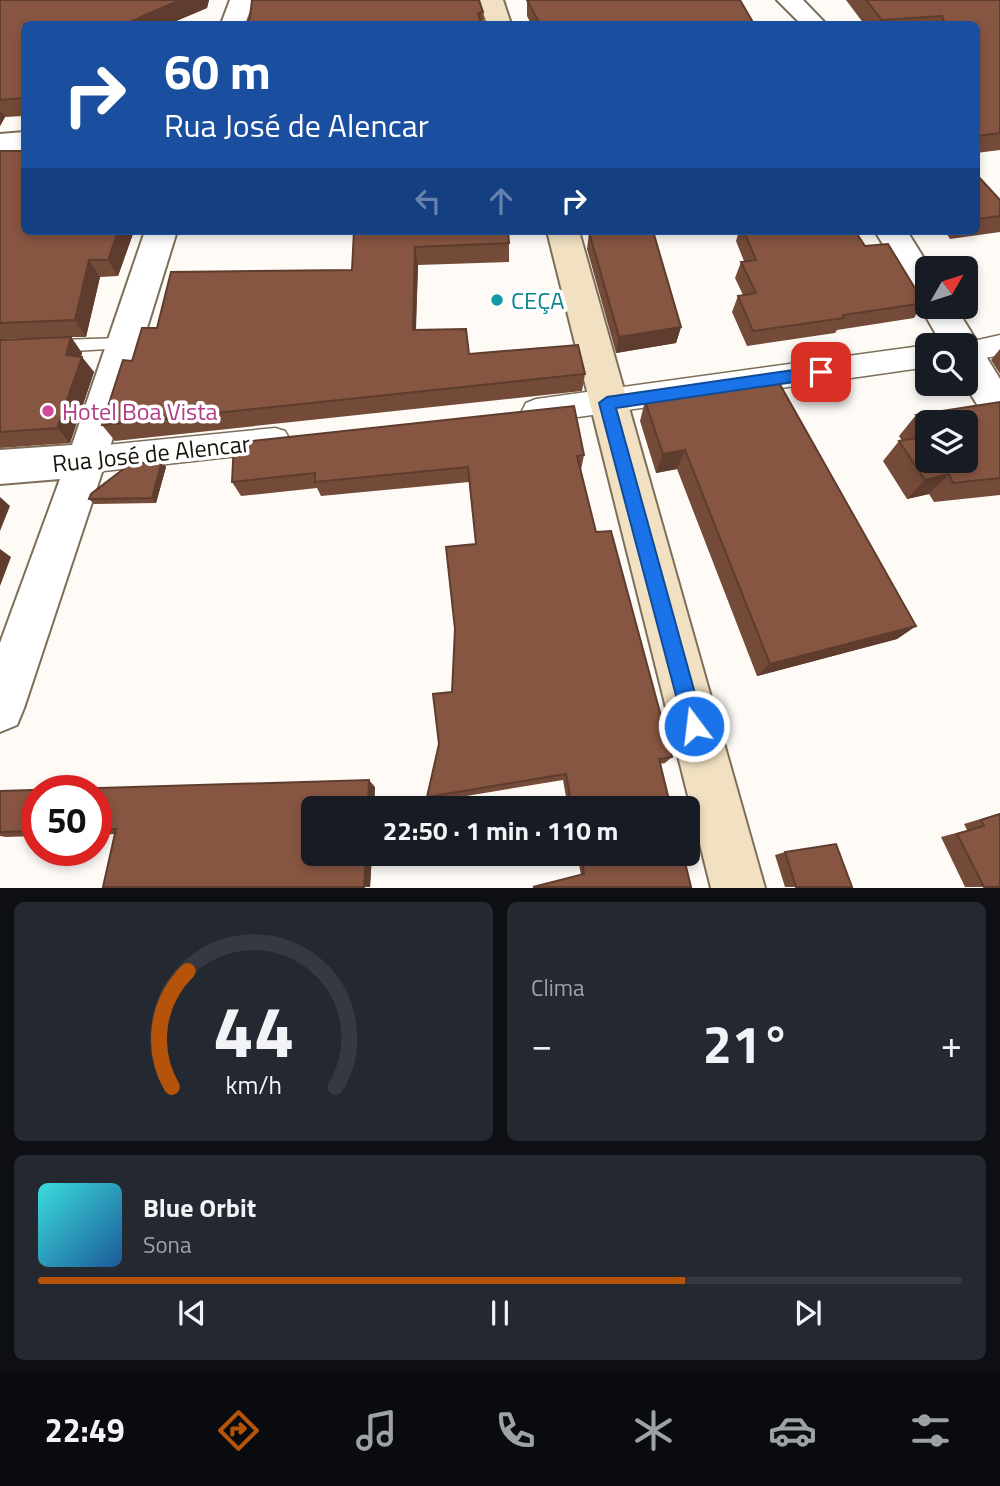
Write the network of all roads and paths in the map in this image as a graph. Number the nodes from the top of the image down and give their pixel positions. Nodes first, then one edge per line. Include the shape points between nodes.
1 (218, 0) edge
2 (491, 0) edge
3 (789, 0) edge
4 (237, 14) edge
5 (498, 21) edge
6 (811, 21) edge
7 (21, 141) edge
8 (0, 143) edge
9 (160, 235) edge
10 (564, 235) edge
11 (893, 235) edge
12 (915, 270) edge
13 (124, 343) junction
14 (1000, 345) edge
15 (41, 347) edge
16 (978, 350) edge
17 (915, 358) edge
18 (978, 373) edge
19 (607, 403) junction
20 (1000, 410) edge
21 (511, 414) edge
22 (306, 436) edge
23 (86, 460) junction
24 (0, 467) edge
25 (0, 708) edge
26 (738, 887) edge

1 - 4 street
2 - 5 main road
3 - 6 street
7 - 8 street
9 - 13 street
10 - 19 main road
11 - 12 street
13 - 15 lane
13 - 23 street
14 - 16 street
17 - 19 street
18 - 20 street
19 - 21 street
19 - 26 main road
22 - 23 street, Rua José de Alencar
23 - 24 street, Rua José de Alencar
23 - 25 street

